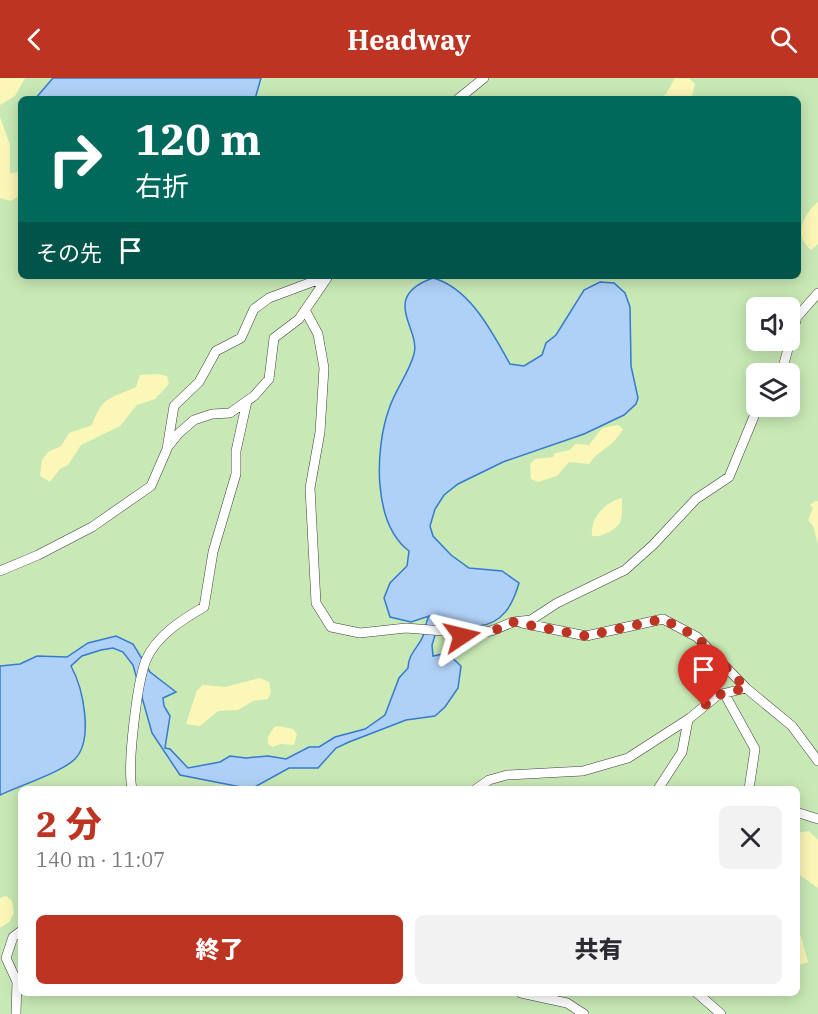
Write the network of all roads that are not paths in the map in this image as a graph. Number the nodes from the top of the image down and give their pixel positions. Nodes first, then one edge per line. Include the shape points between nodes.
1 (484, 78) edge
2 (462, 96) edge
3 (321, 279) edge
4 (326, 279) edge
5 (818, 293) edge
6 (305, 310) junction
7 (784, 363) edge
8 (247, 401) junction
9 (756, 417) edge
10 (167, 449) junction
11 (0, 571) edge
12 (513, 622) junction
13 (746, 688) junction
14 (724, 693) junction
15 (688, 720) junction
16 (818, 761) edge
17 (132, 786) edge
18 (480, 786) edge
19 (660, 786) edge
20 (749, 786) edge
21 (800, 813) edge
22 (818, 819) edge
23 (18, 933) edge
24 (3, 960) edge
25 (18, 980) edge
26 (18, 992) edge
27 (536, 996) edge
28 (700, 996) edge
29 (16, 1014) edge
30 (584, 1014) edge
31 (721, 1014) edge

1 - 2 lane
3 - 10 lane via 269,298 254,309 241,338 216,351 199,382 174,406
4 - 6 lane
5 - 7 lane via 797,317
6 - 8 lane via 274,338 269,378
6 - 12 lane via 318,334 324,368 320,432 310,488 316,603 331,627 360,633 406,628 462,636 491,632
8 - 10 lane via 230,413 194,420
8 - 17 lane via 236,451 236,474 213,552 204,607 177,622 147,659 131,751
9 - 12 lane via 729,477 696,499 625,570 531,620
10 - 11 lane via 151,486 92,527
12 - 13 lane via 586,636 663,619 697,637
13 - 14 lane
13 - 16 lane via 792,726
14 - 15 lane
14 - 20 lane via 755,749
15 - 18 lane via 628,758 583,771 507,776
15 - 19 lane via 682,752
21 - 22 lane
23 - 24 lane
24 - 25 lane
26 - 29 lane
27 - 30 lane via 567,1002
28 - 31 lane

